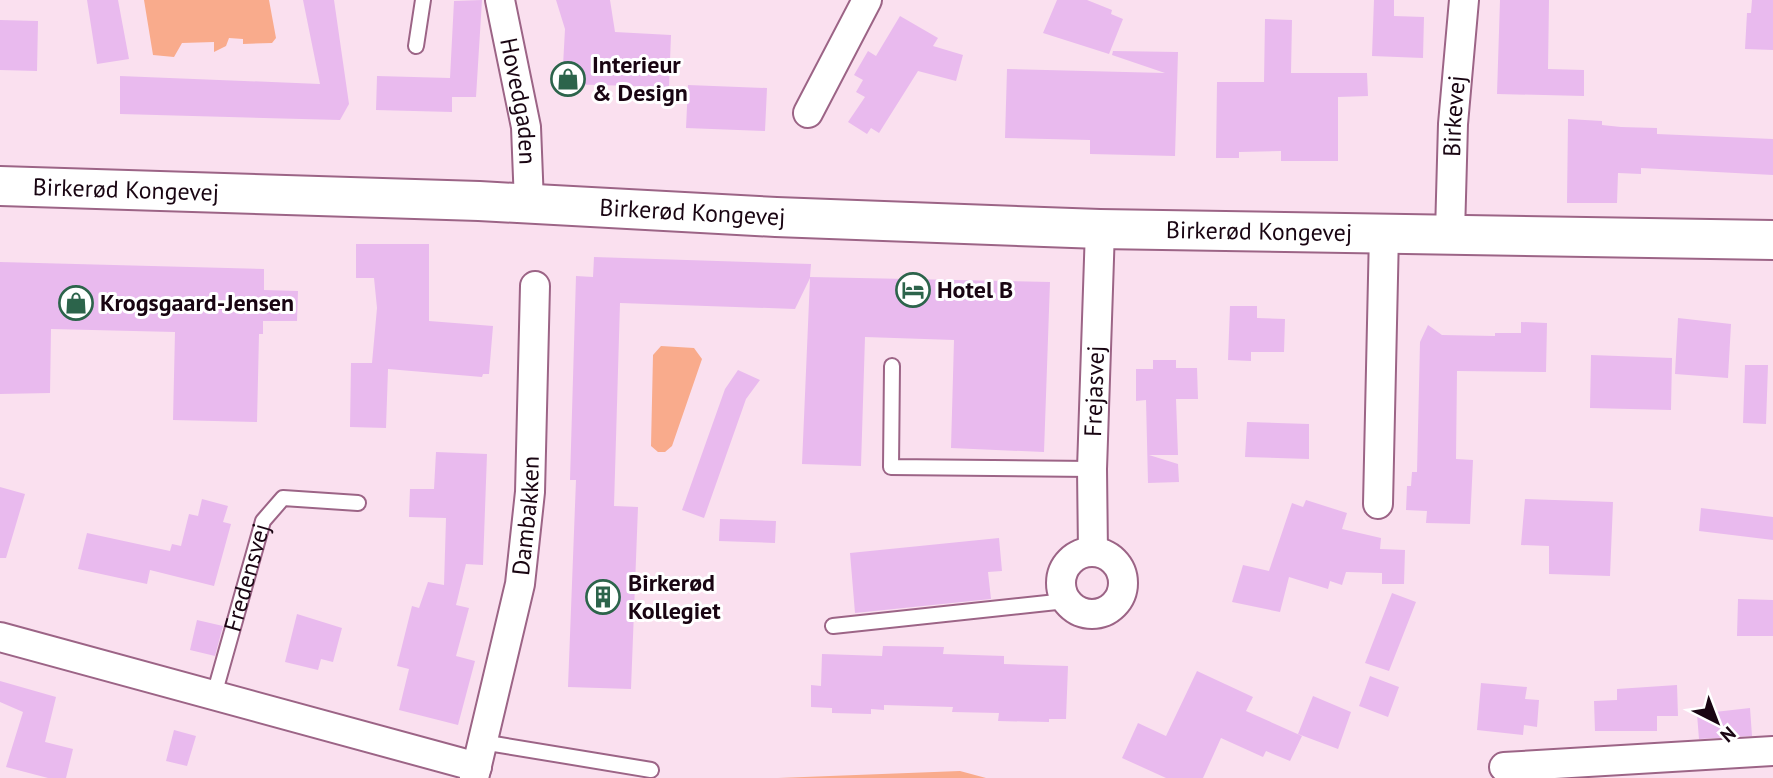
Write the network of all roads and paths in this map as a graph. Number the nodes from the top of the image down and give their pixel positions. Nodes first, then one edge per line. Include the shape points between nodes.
1 (423, 0) edge
2 (500, 0) edge
3 (867, 0) edge
4 (1464, 0) edge
5 (416, 46) dead end
6 (808, 113) dead end
7 (0, 186) edge
8 (529, 203) junction
9 (1100, 229) junction
10 (1384, 233) junction
11 (1450, 233) junction
12 (1773, 240) edge
13 (535, 286) dead end
14 (892, 366) dead end
15 (1092, 468) junction
16 (358, 503) dead end
17 (1378, 504) dead end
18 (1093, 552) junction
19 (1066, 601) junction
20 (833, 625) dead end
21 (0, 637) edge
22 (214, 695) junction
23 (1773, 751) edge
24 (478, 762) edge
25 (1504, 767) dead end
26 (651, 770) dead end

1 - 5 lane
2 - 8 street, Hovedgaden via 526,127
3 - 6 street
4 - 11 street, Birkevej via 1453,124
7 - 8 main road, Birkerød Kongevej
8 - 9 main road, Birkerød Kongevej
9 - 10 main road, Birkerød Kongevej
9 - 15 street, Frejasvej
10 - 11 main road, Birkerød Kongevej
10 - 17 street, Birkerød Kongevej
11 - 12 main road, Birkerød Kongevej
13 - 24 street, Dambakken via 530,492 520,584
14 - 15 lane via 891,467
15 - 18 street, Frejasvej
16 - 22 lane, Fredensvej via 283,498 263,521
18 - 19 street via 1067,564 1060,583
18 - 19 street via 1104,554 1119,569 1123,589 1119,599 1103,613 1092,614 1082,613
19 - 20 lane
21 - 22 street
22 - 24 street
23 - 25 street
24 - 26 lane

